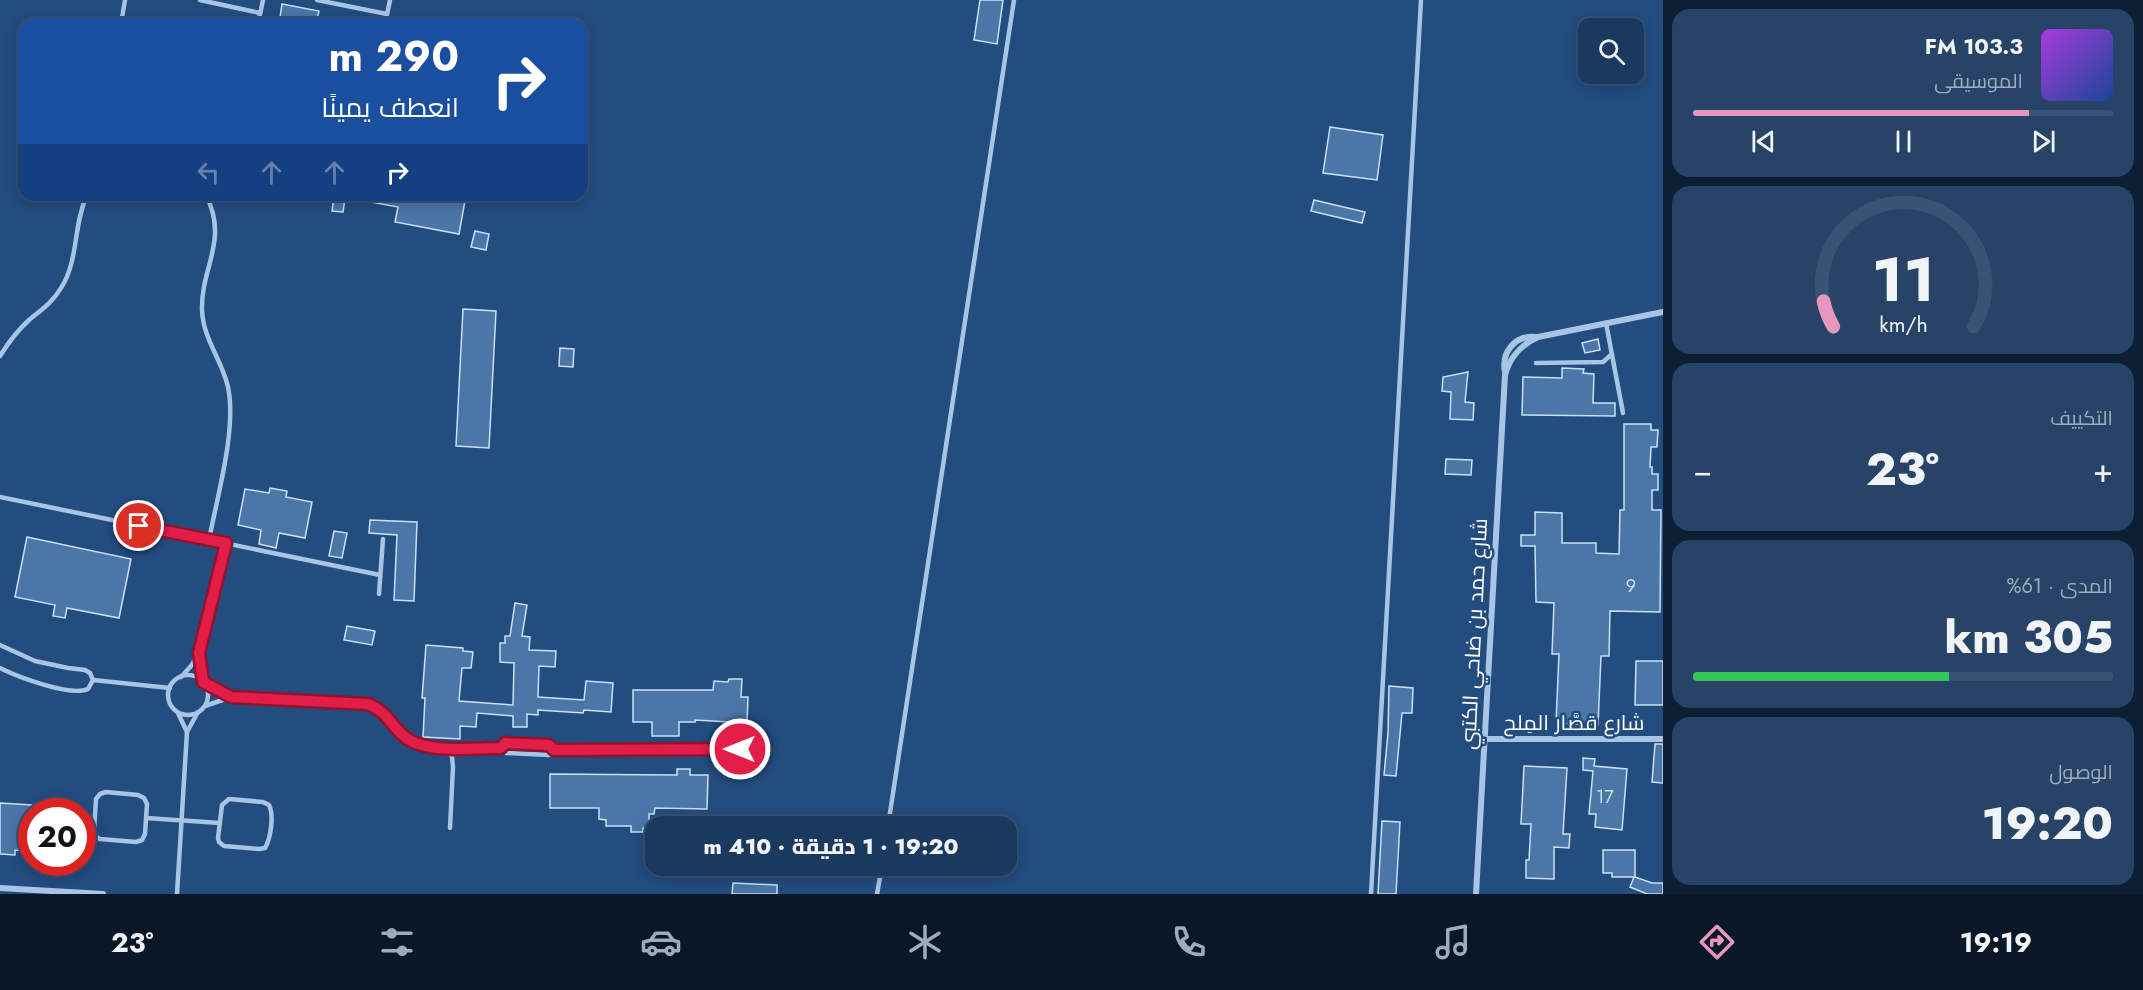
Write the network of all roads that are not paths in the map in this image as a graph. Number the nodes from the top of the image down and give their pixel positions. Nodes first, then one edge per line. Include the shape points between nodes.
1 (125, 0) edge
2 (200, 0) edge
3 (263, 0) edge
4 (317, 0) edge
5 (390, 0) edge
6 (1014, 0) edge
7 (1421, 0) edge
8 (260, 13) junction
9 (387, 14) junction
10 (122, 18) edge
11 (259, 18) edge
12 (386, 18) edge
13 (85, 201) edge
14 (208, 201) edge
15 (1663, 312) edge
16 (1606, 323) junction
17 (1612, 354) junction
18 (0, 356) edge
19 (1536, 363) dead end
20 (1623, 413) dead end
21 (0, 497) edge
22 (382, 539) dead end
23 (209, 540) junction
24 (226, 543) junction
25 (380, 575) junction
26 (380, 594) dead end
27 (0, 645) edge
28 (199, 653) junction
29 (0, 668) edge
30 (181, 676) junction
31 (93, 680) junction
32 (203, 683) junction
33 (170, 688) junction
34 (231, 697) junction
35 (205, 706) junction
36 (177, 712) junction
37 (198, 712) junction
38 (187, 732) junction
39 (1485, 739) junction
40 (1663, 739) edge
41 (447, 748) junction
42 (501, 748) junction
43 (740, 749) dead end
44 (554, 750) junction
45 (890, 816) edge
46 (146, 818) junction
47 (182, 820) junction
48 (220, 822) junction
49 (450, 828) dead end
50 (880, 876) edge
51 (0, 888) edge
52 (103, 894) edge
53 (177, 894) edge
54 (877, 894) edge
55 (1371, 894) edge
56 (1476, 894) edge

1 - 10 lane
2 - 8 lane
3 - 8 lane
4 - 9 lane
5 - 9 lane
6 - 45 lane
7 - 55 lane
8 - 11 lane
9 - 12 lane
13 - 18 lane via 74,256 62,288 21,328
14 - 23 lane via 216,234 203,296 203,322 225,376 231,416
15 - 16 street, شارع حمد بن ضاحي الكتبي
16 - 17 lane
16 - 39 street, شارع حمد بن ضاحي الكتبي via 1518,340 1508,349 1503,362 1506,375
17 - 19 lane via 1604,362
17 - 20 lane
21 - 23 lane
22 - 25 lane
23 - 24 lane
24 - 25 lane
24 - 28 lane
25 - 26 lane
27 - 31 lane via 35,661 85,670
28 - 30 lane
28 - 32 lane
29 - 31 lane via 43,684 82,691
30 - 32 lane via 193,676
30 - 33 lane
31 - 33 lane
32 - 34 lane
32 - 35 lane via 208,694
33 - 36 lane via 170,704
34 - 35 lane
34 - 41 lane via 368,704 382,711 412,741
35 - 37 lane
36 - 37 lane
36 - 38 lane
37 - 38 lane
38 - 47 lane
39 - 40 street, شارع قصَّار المِلح
39 - 56 street, شارع حمد بن ضاحي الكتبي
41 - 42 lane
41 - 49 lane via 453,767
42 - 44 lane via 504,753 551,754
42 - 44 lane via 503,743 516,743 549,745
43 - 44 lane
46 - 46 lane via 147,804 141,796 103,793 96,799 94,834 100,839 139,842 144,837
46 - 47 lane
47 - 48 lane
47 - 53 lane
48 - 48 lane via 221,844 263,849 269,842 272,812 266,803 229,799 222,805
50 - 54 lane
51 - 52 street

